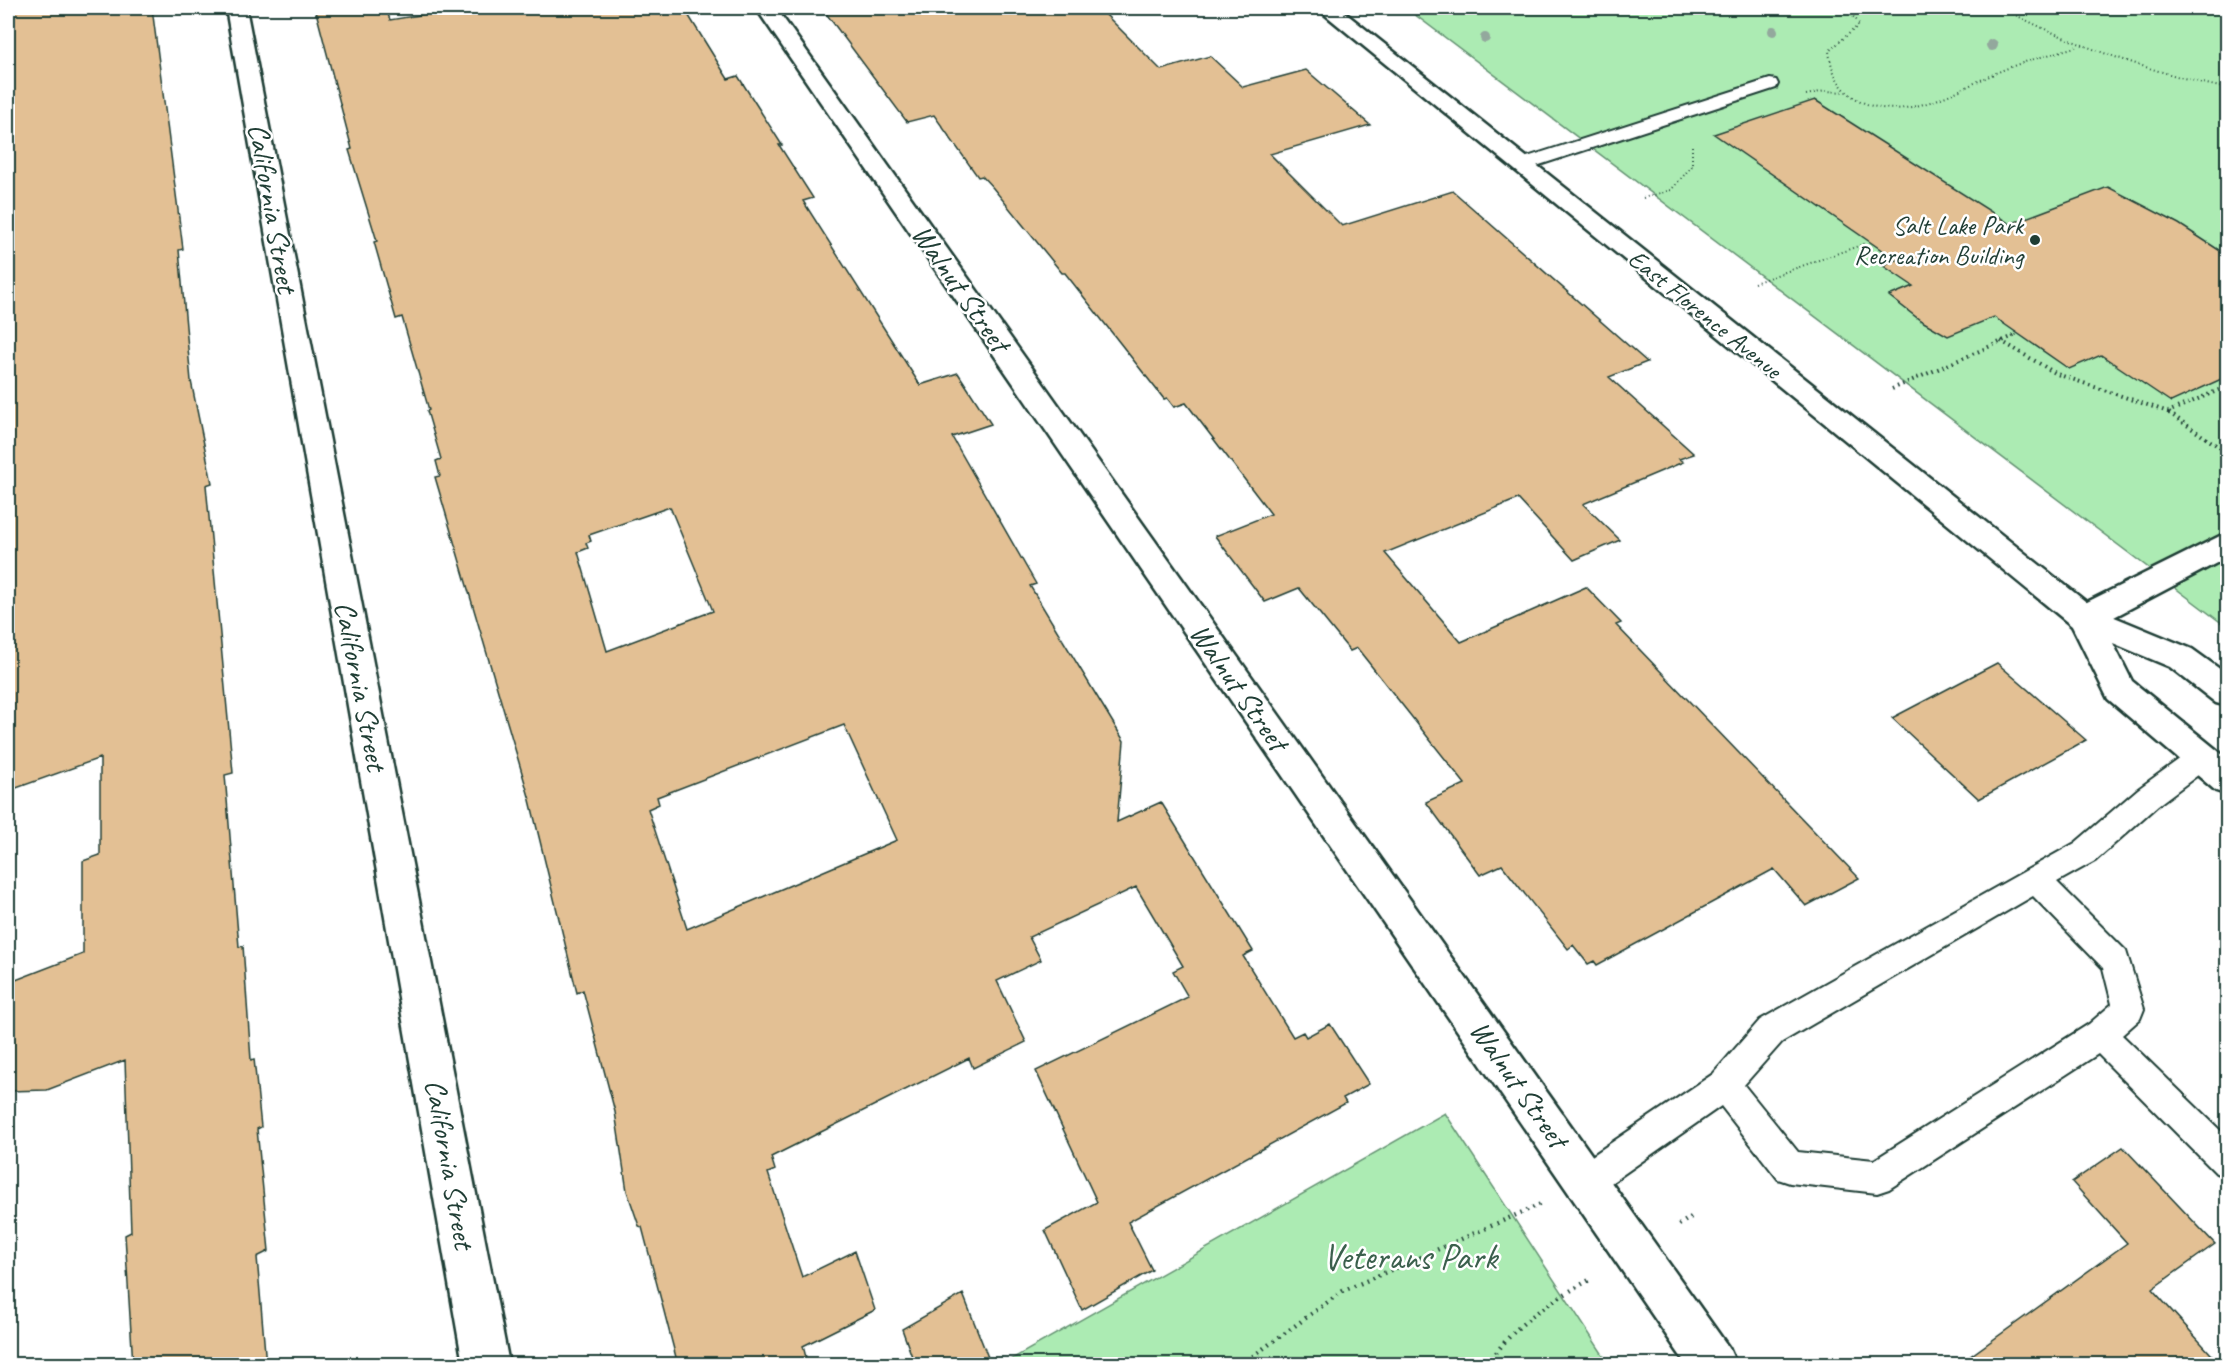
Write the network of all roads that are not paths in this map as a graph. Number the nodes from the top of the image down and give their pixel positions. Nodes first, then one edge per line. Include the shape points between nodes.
1 (236, 8) edge
2 (766, 8) edge
3 (1327, 8) edge
4 (1770, 84) dead end
5 (1521, 165) junction
6 (2228, 543) edge
7 (2084, 618) junction
8 (2228, 693) edge
9 (2201, 758) junction
10 (2228, 780) edge
11 (2036, 880) junction
12 (2100, 1035) junction
13 (1724, 1085) junction
14 (2228, 1161) edge
15 (1586, 1180) junction
16 (486, 1365) edge
17 (1713, 1365) edge

1 - 16 street, California Street
2 - 15 street, Walnut Street
3 - 5 street, East Florence Avenue
4 - 5 lane
5 - 7 street, East Florence Avenue
6 - 7 street
7 - 8 street, East Florence Avenue via 2181,658
7 - 9 street, East Florence Avenue via 2120,690
9 - 10 street, East Florence Avenue
9 - 11 lane via 2148,797 2085,852
11 - 12 lane via 2116,961 2129,1009
11 - 13 lane via 1771,1031
12 - 13 lane via 1877,1177 1790,1167
12 - 14 lane
13 - 15 lane
15 - 17 street, Walnut Street

